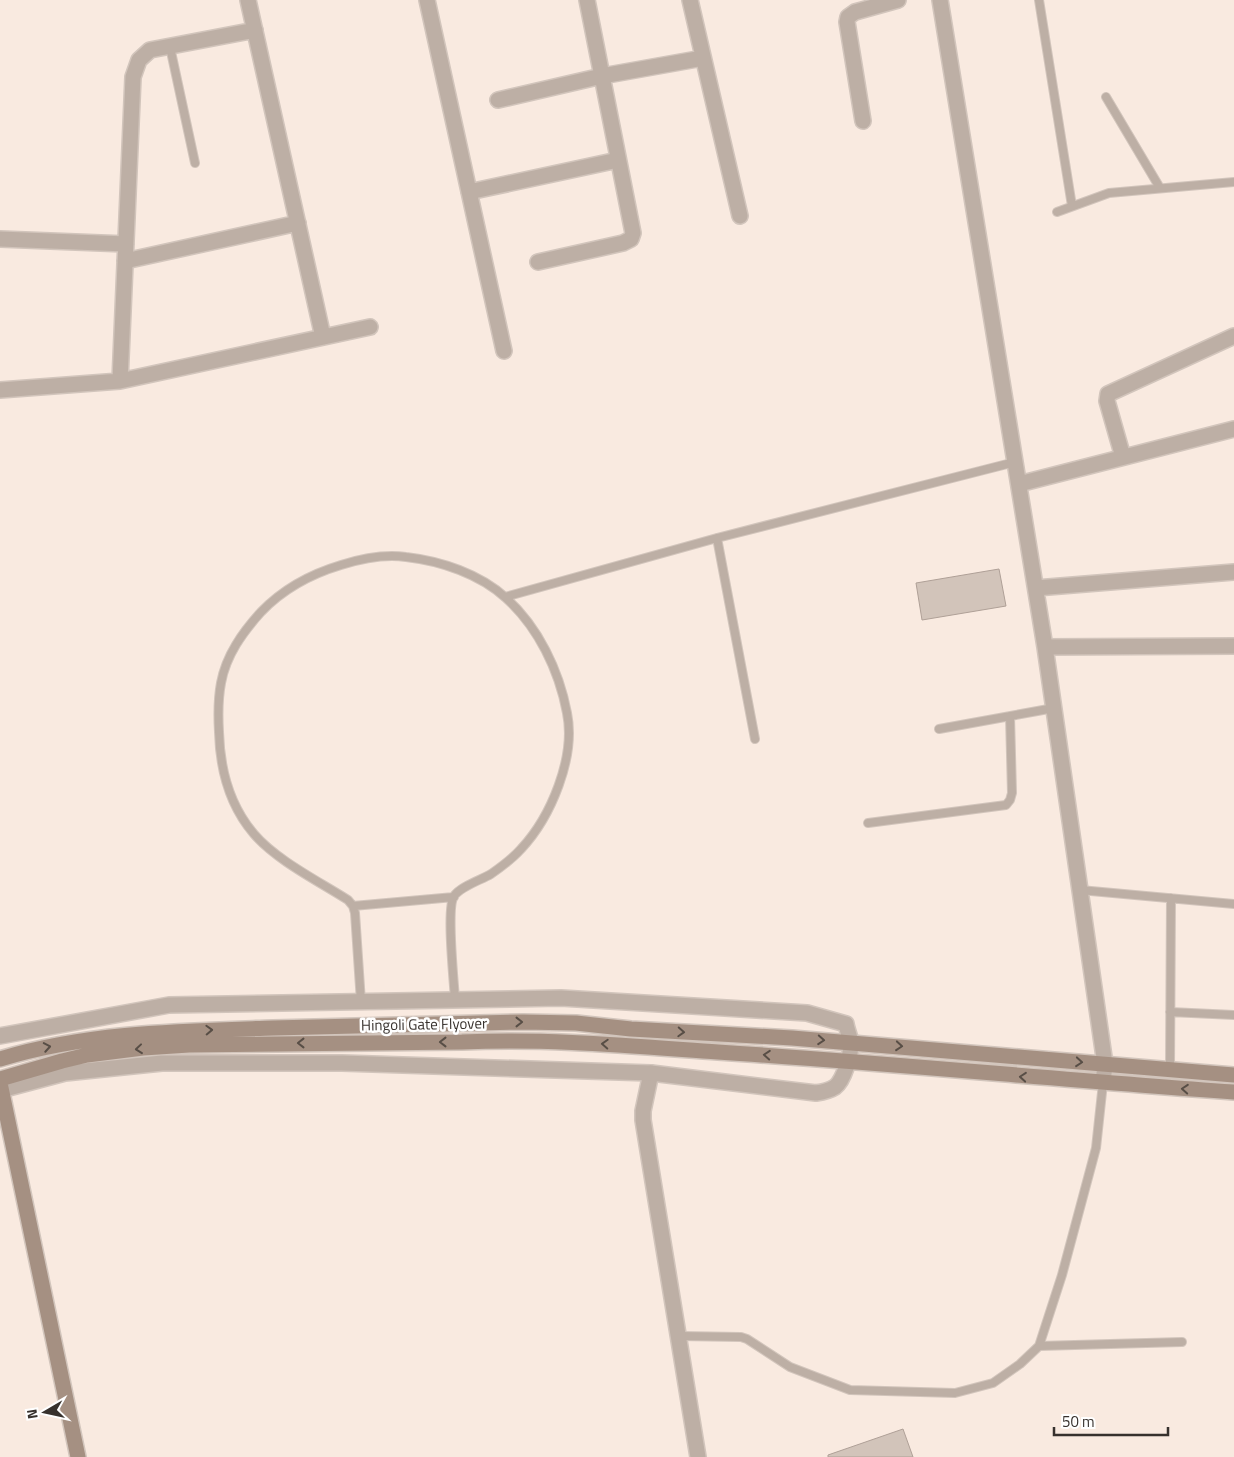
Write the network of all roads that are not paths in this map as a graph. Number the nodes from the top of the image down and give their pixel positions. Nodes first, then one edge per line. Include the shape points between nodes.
1 (248, 0) edge
2 (427, 0) edge
3 (587, 0) edge
4 (690, 0) edge
5 (898, 0) edge
6 (940, 0) edge
7 (1039, 0) edge
8 (255, 30) junction
9 (170, 47) junction
10 (703, 58) junction
11 (602, 76) junction
12 (1106, 97) dead end
13 (498, 100) dead end
14 (863, 121) dead end
15 (618, 160) junction
16 (195, 163) dead end
17 (1234, 182) edge
18 (1160, 188) junction
19 (469, 192) junction
20 (1072, 206) junction
21 (1057, 212) dead end
22 (740, 216) dead end
23 (298, 223) junction
24 (0, 239) edge
25 (126, 244) junction
26 (125, 261) junction
27 (538, 262) dead end
28 (370, 327) dead end
29 (1234, 336) edge
30 (323, 337) junction
31 (504, 351) dead end
32 (120, 381) junction
33 (0, 390) edge
34 (1234, 429) edge
35 (1123, 458) junction
36 (1015, 462) junction
37 (1019, 484) junction
38 (717, 538) junction
39 (1234, 572) edge
40 (1036, 588) junction
41 (505, 597) junction
42 (1234, 646) edge
43 (1045, 647) junction
44 (1054, 708) junction
45 (1010, 716) junction
46 (939, 729) dead end
47 (755, 739) dead end
48 (868, 823) dead end
49 (1080, 890) junction
50 (454, 897) junction
51 (1171, 898) junction
52 (1234, 904) edge
53 (353, 906) junction
54 (455, 1000) junction
55 (361, 1002) junction
56 (1170, 1012) junction
57 (1234, 1015) edge
58 (0, 1036) edge
59 (851, 1042) junction
60 (0, 1059) edge
61 (848, 1061) junction
62 (1105, 1064) junction
63 (1170, 1069) junction
64 (651, 1073) junction
65 (1234, 1075) edge
66 (1103, 1083) junction
67 (0, 1084) edge
68 (1234, 1092) edge
69 (679, 1336) junction
70 (1182, 1342) dead end
71 (1039, 1346) junction
72 (78, 1457) edge
73 (698, 1457) edge

1 - 8 street
2 - 19 street
3 - 11 street
4 - 10 street
5 - 14 street via 848,17
6 - 36 street
7 - 20 lane
8 - 9 street
8 - 23 street
9 - 16 lane
9 - 25 street via 150,50 139,60 133,77
10 - 11 street
10 - 22 street
11 - 13 street
11 - 15 street
12 - 18 lane
15 - 19 street
15 - 27 street via 633,234 631,239
17 - 18 lane
18 - 20 lane via 1110,193
19 - 31 street
20 - 21 lane
23 - 26 street
23 - 30 street
24 - 25 street
25 - 26 street
26 - 32 street
28 - 30 street
29 - 35 street via 1108,394 1107,401
30 - 32 street
32 - 33 street
34 - 35 street
35 - 37 street
36 - 37 street
36 - 38 lane
37 - 40 street
38 - 41 lane
38 - 47 lane
39 - 40 street
40 - 43 street
41 - 50 lane via 533,629 547,653 568,715 568,747 546,816 520,850
41 - 53 lane via 479,579 443,564 404,556 361,559 326,569 296,584 270,603 248,626 231,652 221,681 218,708 224,773 234,805 255,835 281,858
42 - 43 street
43 - 44 street
44 - 45 lane
44 - 49 street
45 - 46 lane
45 - 48 lane via 1012,793 1006,805
49 - 51 lane
49 - 62 street
50 - 53 lane
50 - 54 lane via 450,913
51 - 52 lane
51 - 56 lane
53 - 55 lane
54 - 55 street
54 - 59 street via 572,998 807,1013 846,1024
55 - 58 street via 169,1005
56 - 57 lane
56 - 63 lane
60 -> 59 main road, Hingoli Gate Flyover via 30,1050 104,1037 185,1031 523,1022
59 - 61 street
59 -> 62 main road, Hingoli Gate Flyover
61 - 64 street via 834,1087 816,1093
66 -> 61 main road, Hingoli Gate Flyover
61 -> 67 main road, Hingoli Gate Flyover via 551,1041 189,1045 87,1055
62 - 63 main road, Hingoli Gate Flyover
62 - 66 street
63 - 65 main road, Hingoli Gate Flyover
64 - 67 street via 361,1064 162,1063 65,1073
64 - 69 street via 642,1111
68 -> 66 main road, Hingoli Gate Flyover
66 - 71 lane via 1096,1148
67 - 72 main road
69 - 71 lane via 741,1337 790,1367 850,1390 954,1393 993,1383
69 - 73 street
70 - 71 lane

